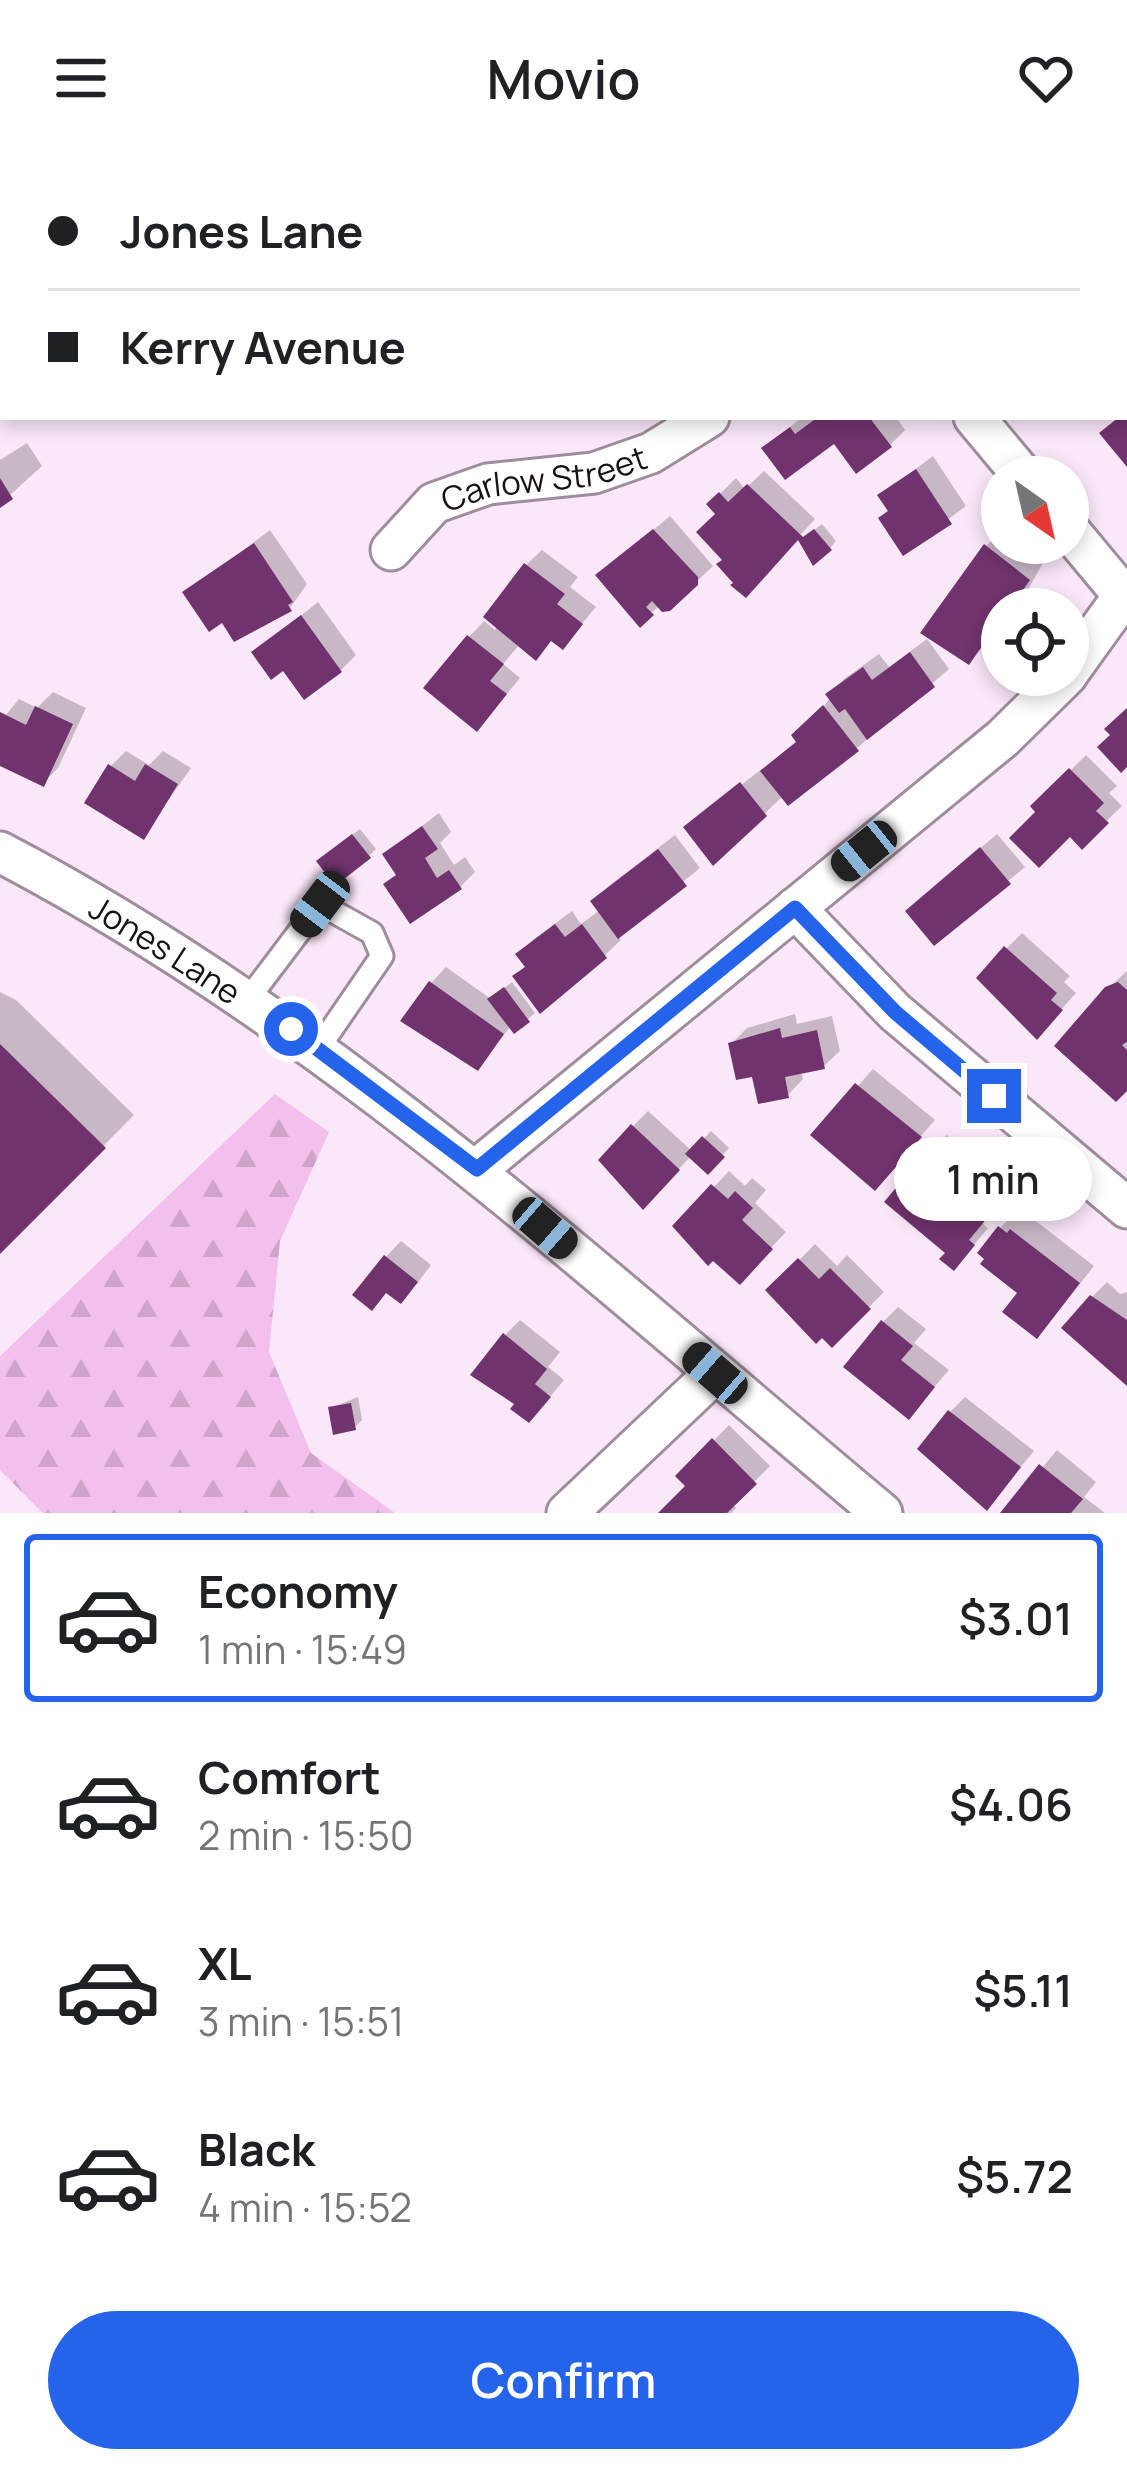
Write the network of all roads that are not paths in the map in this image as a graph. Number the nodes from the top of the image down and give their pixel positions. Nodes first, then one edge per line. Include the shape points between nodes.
1 (704, 420) edge
2 (976, 420) edge
3 (1006, 456) edge
4 (391, 550) dead end
5 (1089, 553) edge
6 (1125, 593) edge
7 (1089, 643) edge
8 (1045, 696) edge
9 (0, 852) edge
10 (795, 908) junction
11 (249, 998) junction
12 (318, 1049) junction
13 (477, 1169) junction
14 (1127, 1208) edge
15 (715, 1373) junction
16 (567, 1513) edge
17 (882, 1513) edge

1 - 4 street, Carlow Street via 594,473 488,484 434,503
2 - 3 street
5 - 6 street
6 - 7 street
8 - 10 street
9 - 11 street, Jones Lane
10 - 13 street
10 - 14 street via 895,1012
11 - 12 street, Jones Lane
11 - 12 lane via 320,904 372,933 382,956
12 - 13 street, Jones Lane
13 - 15 street, Jones Lane
15 - 16 street
15 - 17 street, Jones Lane

